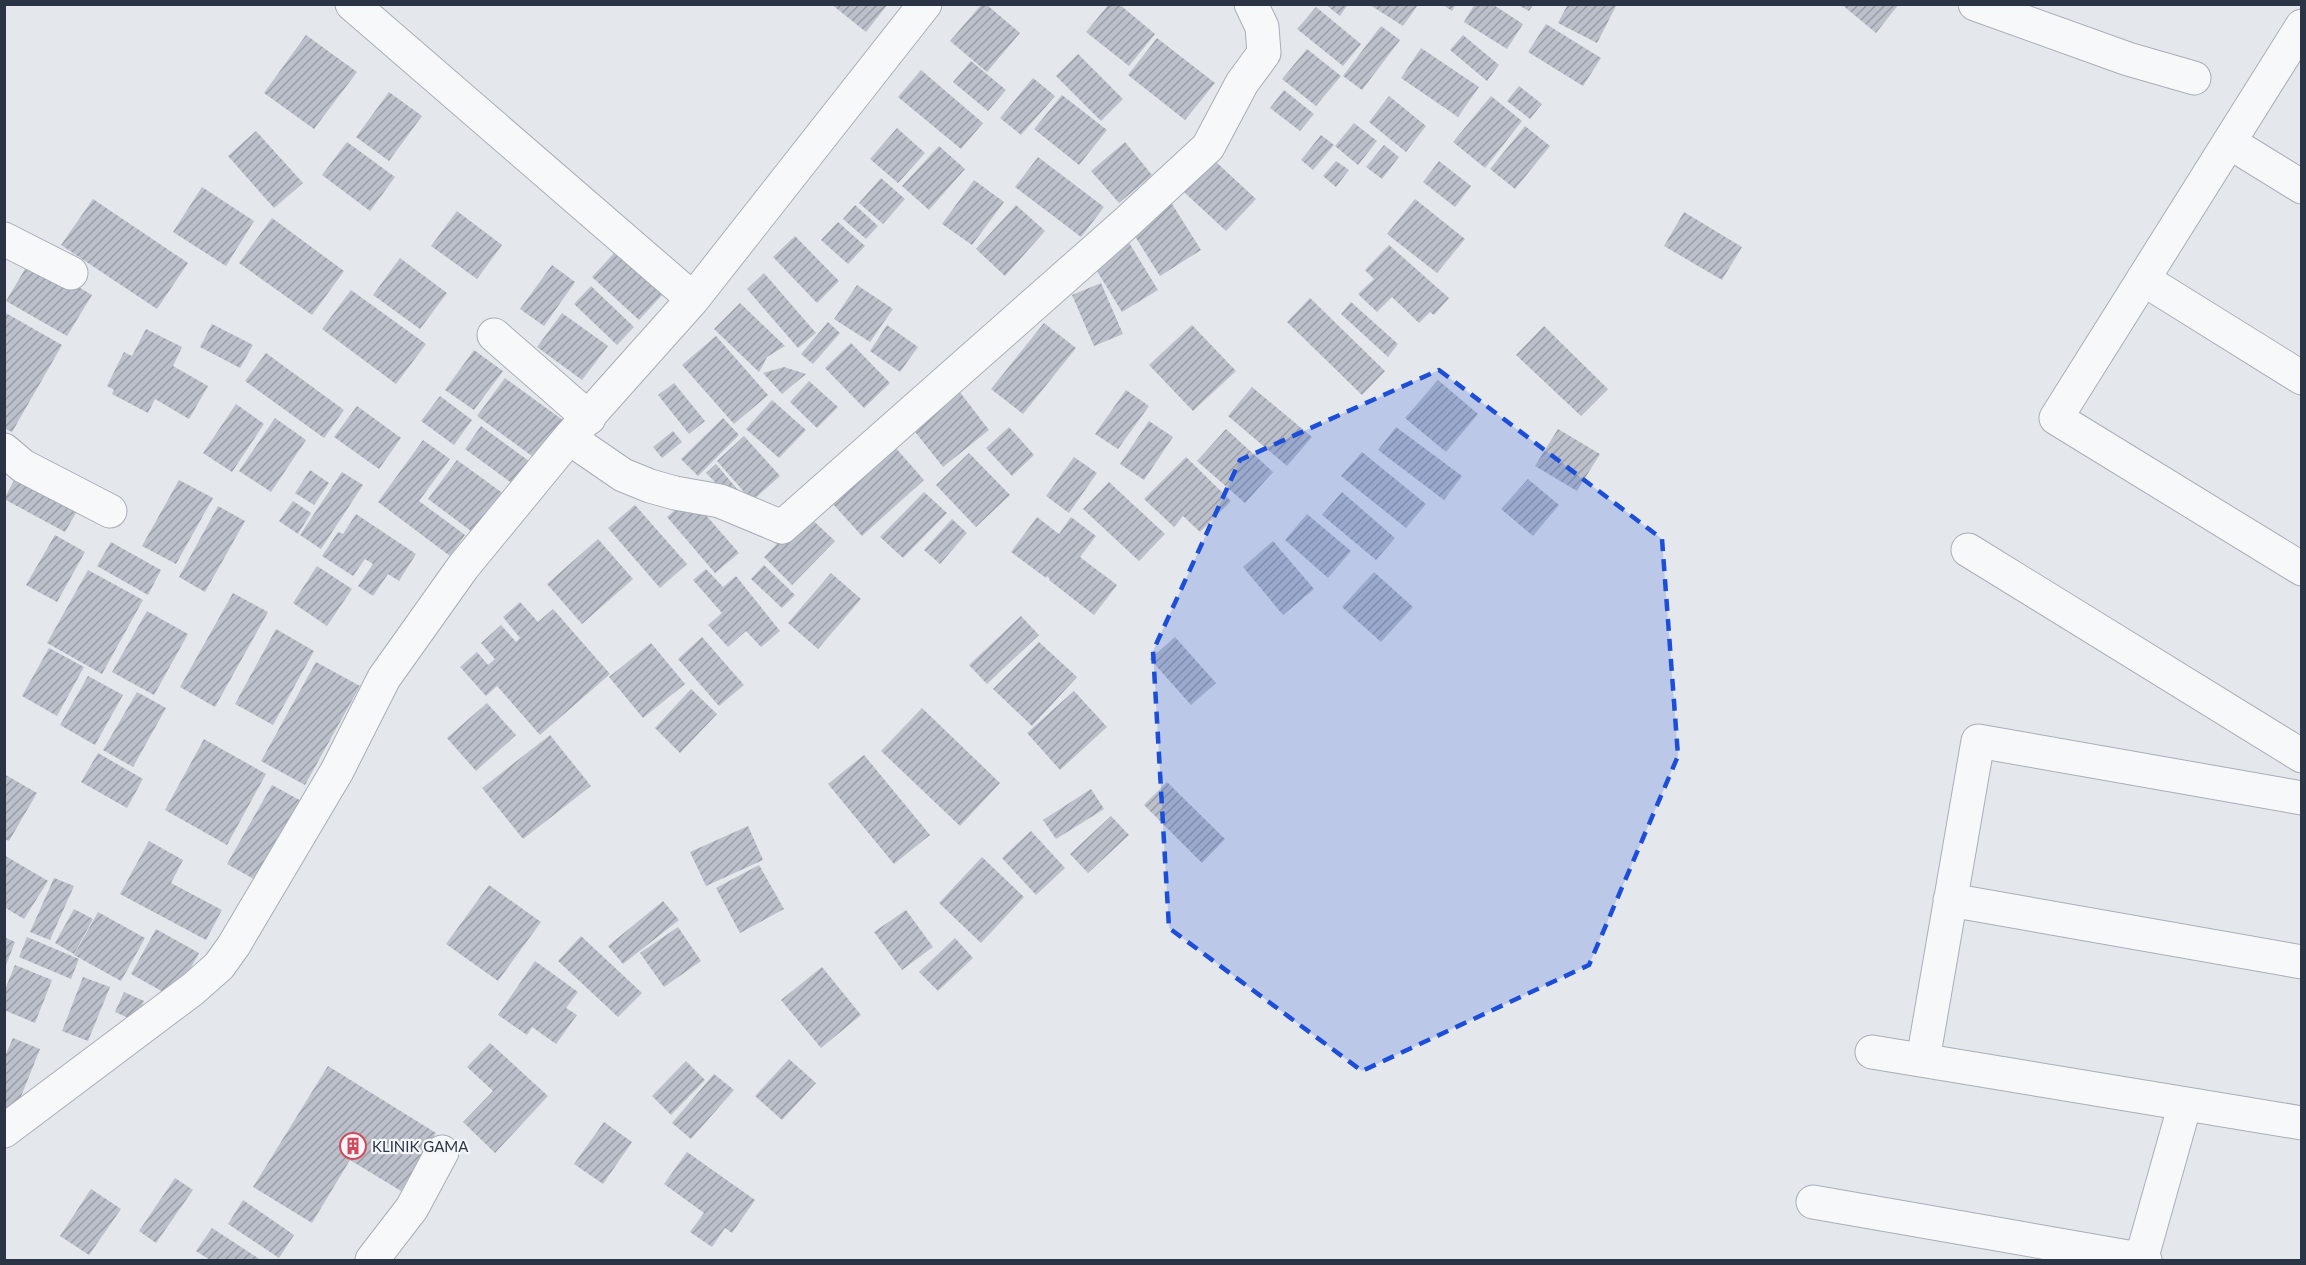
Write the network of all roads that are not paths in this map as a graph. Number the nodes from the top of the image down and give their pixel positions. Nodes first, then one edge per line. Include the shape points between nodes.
1 (351, 4) edge
2 (925, 4) edge
3 (1251, 4) edge
4 (1975, 4) edge
5 (2301, 26) edge
6 (2194, 78) dead end
7 (2229, 142) junction
8 (2301, 187) edge
9 (4, 239) edge
10 (71, 273) dead end
11 (2143, 279) junction
12 (693, 299) junction
13 (494, 335) dead end
14 (2301, 378) edge
15 (579, 428) junction
16 (4, 450) edge
17 (110, 512) dead end
18 (1968, 550) dead end
19 (2301, 569) edge
20 (2301, 756) edge
21 (2301, 798) edge
22 (1950, 900) junction
23 (2301, 962) edge
24 (1872, 1052) dead end
25 (1923, 1060) junction
26 (2186, 1104) junction
27 (2301, 1123) edge
28 (4, 1131) edge
29 (442, 1152) dead end
30 (1813, 1202) dead end
31 (372, 1260) edge
32 (2142, 1260) edge

1 - 12 street
2 - 12 street
3 - 15 street via 1262,27 1264,53 1242,83 1208,147 782,527 720,501 675,493 623,475
4 - 6 street via 2128,59
5 - 7 street
7 - 8 street
7 - 11 street
9 - 10 street
11 - 14 street
11 - 19 street via 2056,418
12 - 15 street
13 - 15 street
15 - 28 street via 463,567 384,678 337,771 219,966
16 - 17 street via 23,466
18 - 20 street
21 - 22 street via 1978,741
22 - 23 street
22 - 25 street
24 - 25 street
25 - 26 street
26 - 27 street
26 - 32 street
29 - 31 street via 412,1208
30 - 32 street

